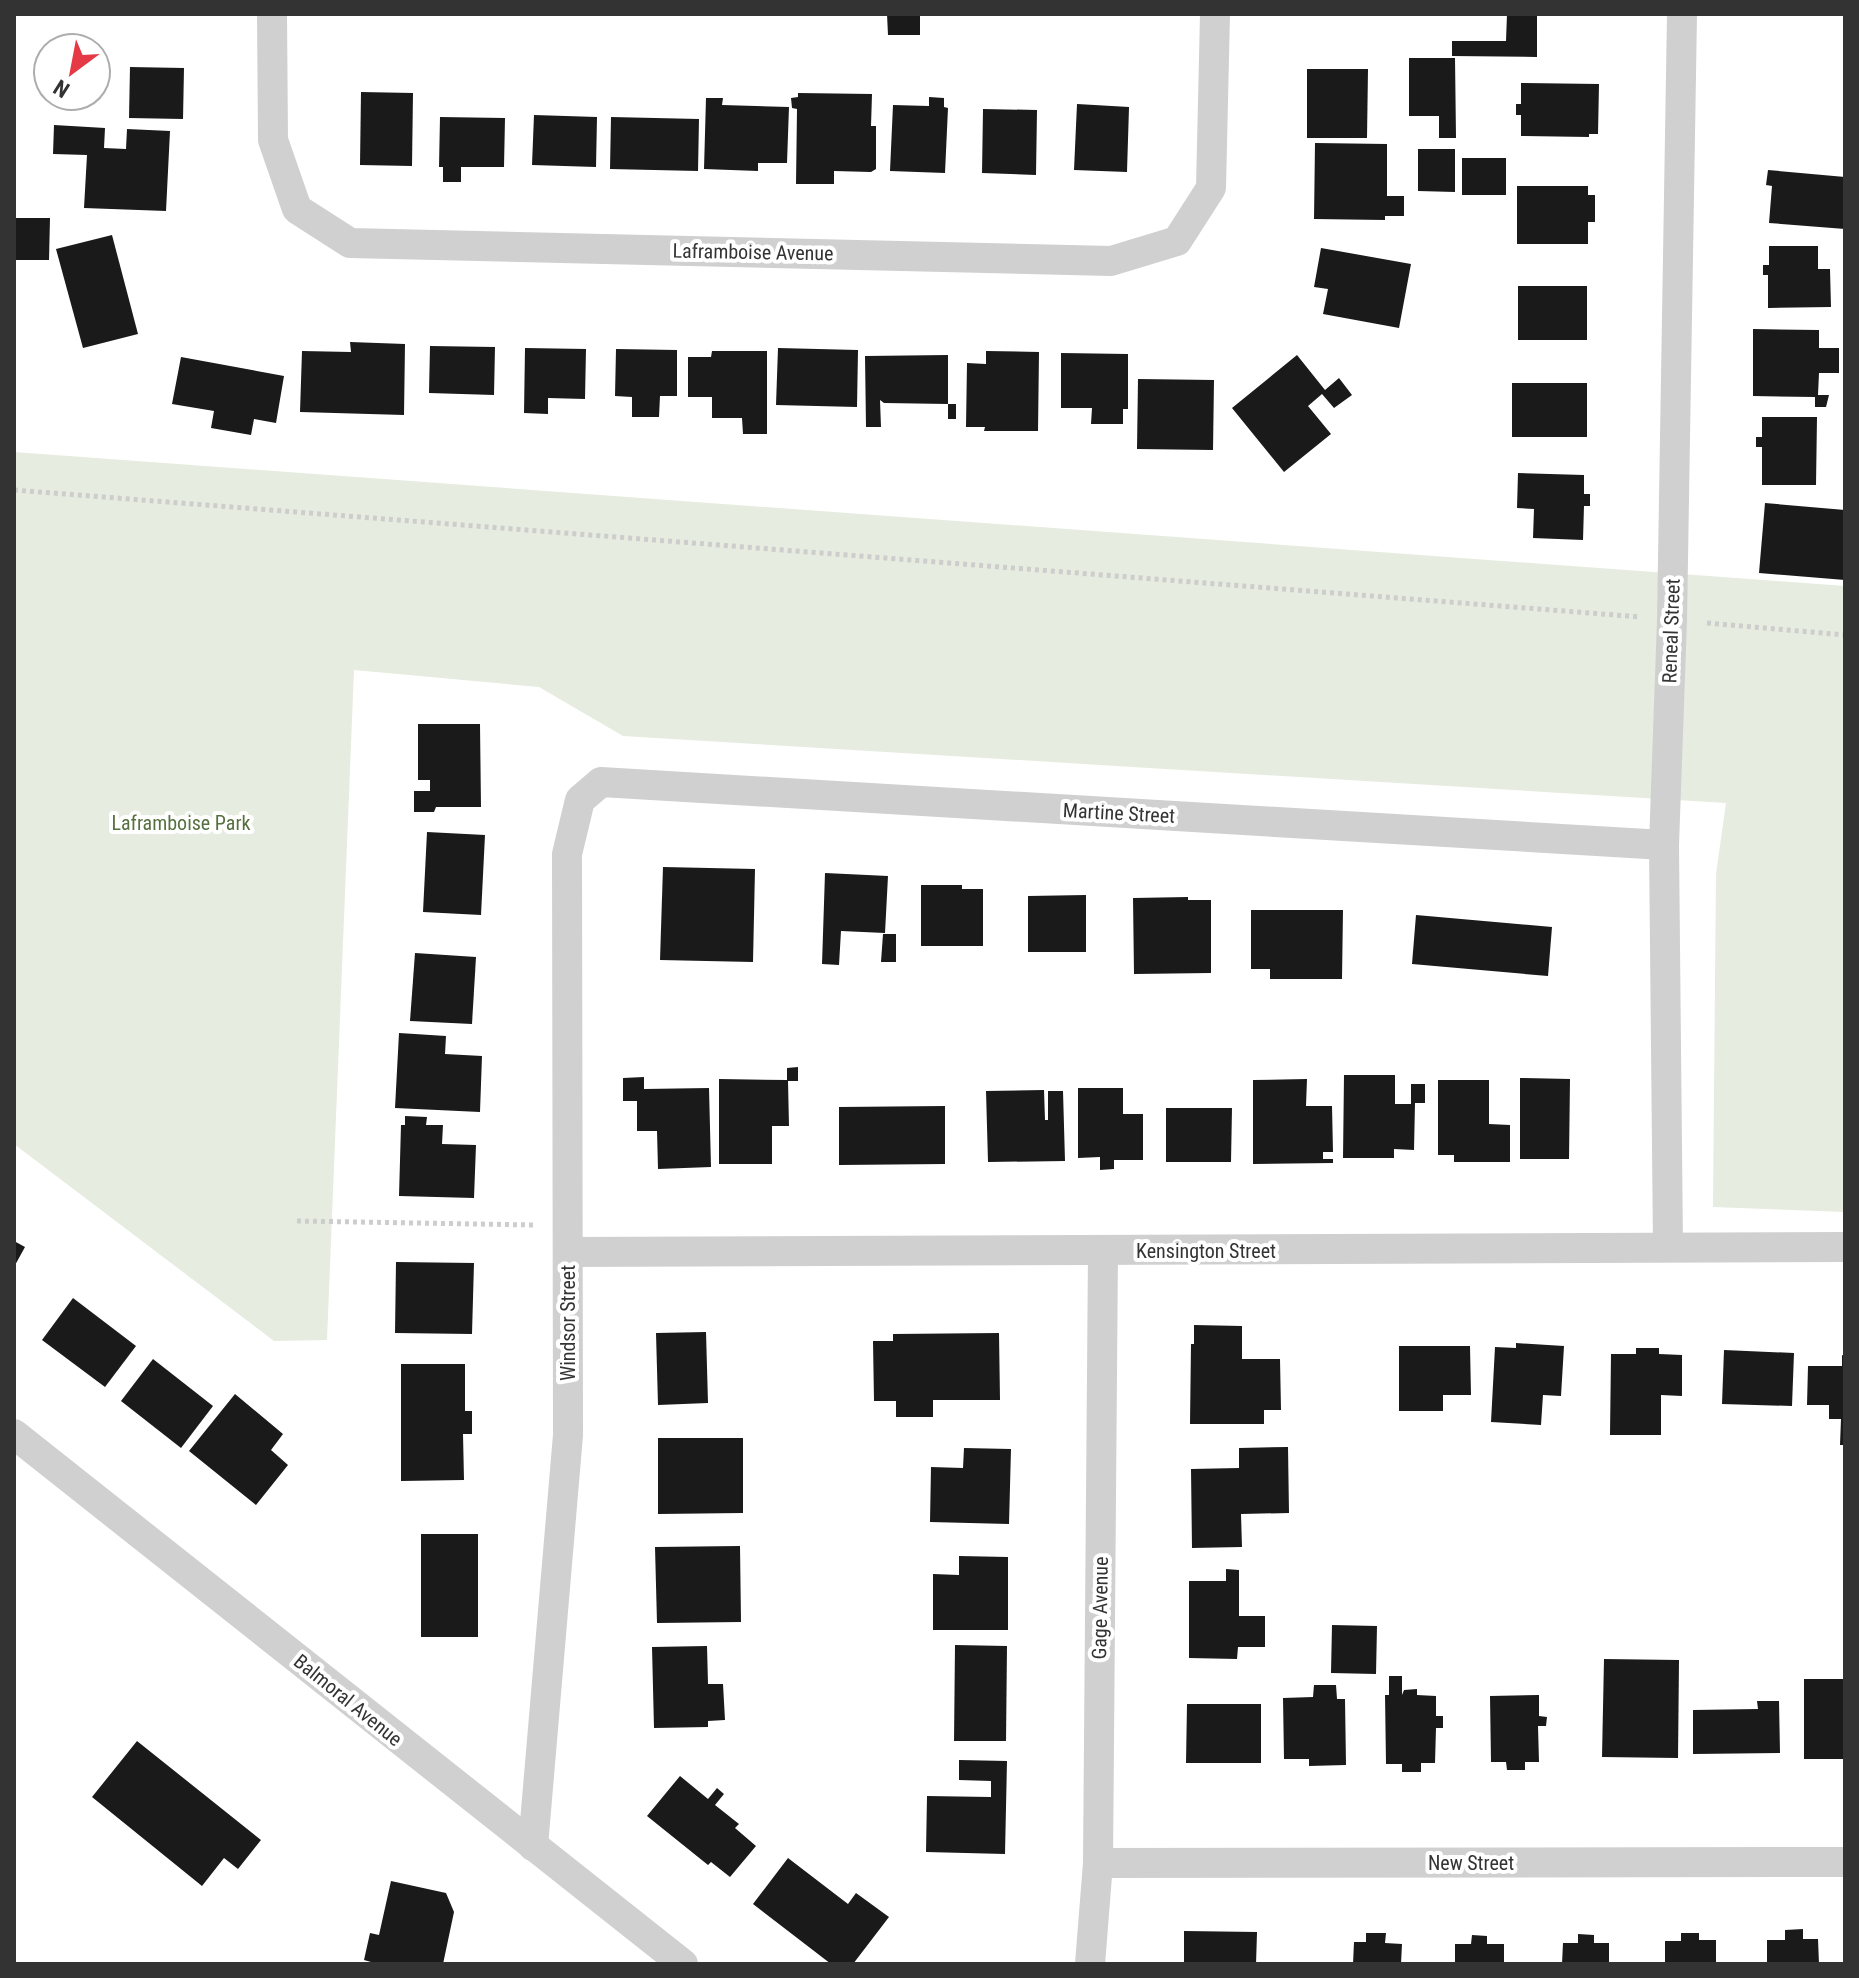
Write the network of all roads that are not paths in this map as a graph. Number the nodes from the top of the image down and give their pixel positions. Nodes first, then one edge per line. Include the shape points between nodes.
1 (272, 14) edge
2 (1215, 14) edge
3 (1682, 14) edge
4 (580, 800) joint
5 (1664, 845) junction
6 (568, 1239) junction
7 (1668, 1247) junction
8 (1845, 1247) edge
9 (1103, 1251) junction
10 (14, 1434) edge
11 (533, 1846) junction
12 (1845, 1862) edge
13 (1098, 1863) junction
14 (683, 1964) edge
15 (1090, 1964) edge

1 - 2 street, Laframboise Avenue via 273,140 297,209 350,243 1111,261 1177,241 1211,188
3 - 5 street, Reneal Street
4 - 5 street, Martine Street via 601,782
4 - 6 street, Windsor Street via 567,854
5 - 7 street, Reneal Street
6 - 9 street, Kensington Street
6 - 11 street, Windsor Street via 568,1435
7 - 8 street, Kensington Street
7 - 9 street, Kensington Street
9 - 13 street, Gage Avenue
10 - 11 street, Balmoral Avenue
11 - 14 street, Balmoral Avenue
12 - 13 street, New Street
13 - 15 street, Gage Avenue

